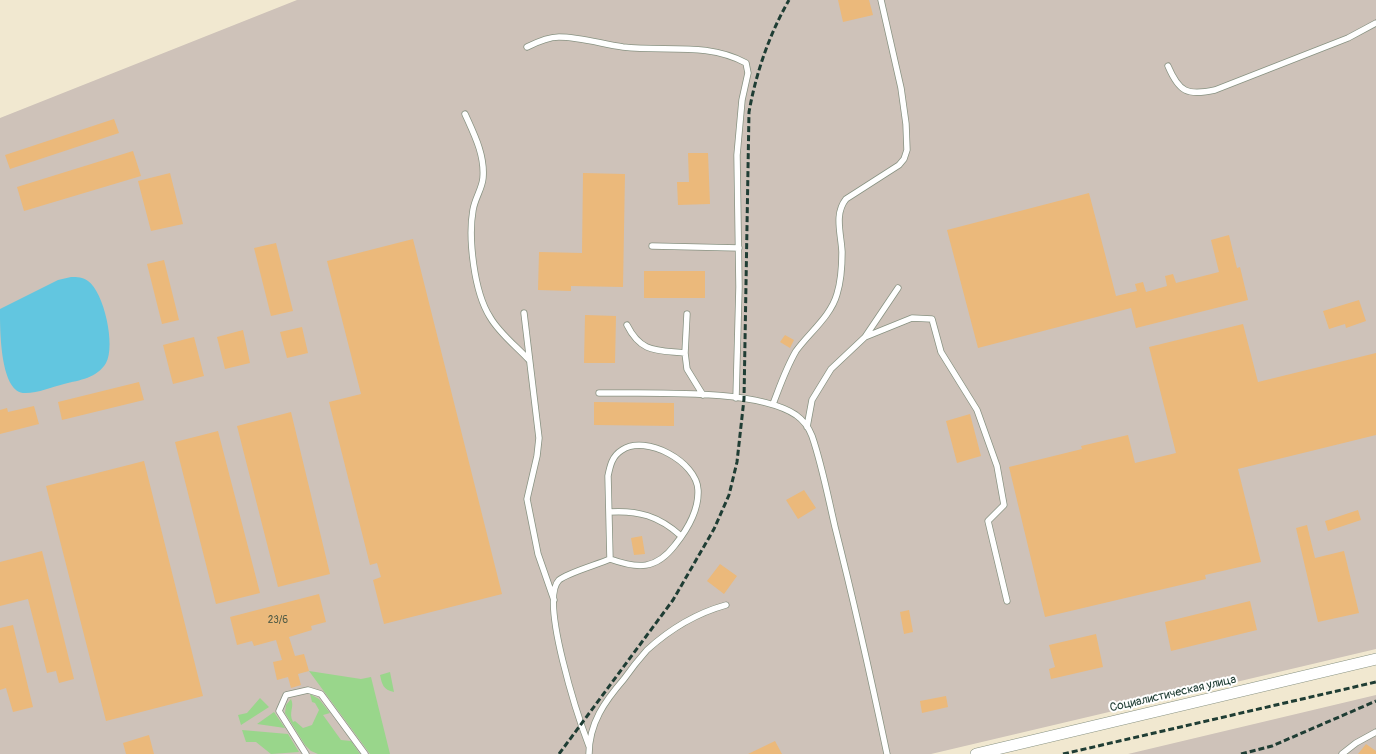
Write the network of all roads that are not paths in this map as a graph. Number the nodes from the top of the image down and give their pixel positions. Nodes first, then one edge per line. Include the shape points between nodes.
1 (881, 0) edge
2 (1376, 23) edge
3 (527, 47) dead end
4 (1168, 66) dead end
5 (465, 114) dead end
6 (652, 246) dead end
7 (739, 248) junction
8 (898, 288) dead end
9 (524, 313) dead end
10 (687, 314) dead end
11 (627, 325) dead end
12 (865, 337) junction
13 (685, 353) junction
14 (529, 360) junction
15 (599, 393) dead end
16 (702, 395) junction
17 (736, 398) junction
18 (773, 404) junction
19 (807, 427) junction
20 (609, 512) junction
21 (681, 536) junction
22 (610, 559) junction
23 (1007, 601) dead end
24 (554, 602) junction
25 (726, 605) dead end
26 (1376, 659) edge
27 (1376, 732) edge
28 (589, 746) junction
29 (306, 754) edge
30 (365, 754) edge
31 (589, 754) edge
32 (887, 754) edge
33 (976, 754) edge
34 (1342, 754) edge

1 - 18 lane via 901,88 907,150 900,165 846,199 841,205 839,221 842,253 837,295 793,357
2 - 4 lane via 1348,38 1215,90 1196,93 1183,90 1178,86
3 - 7 lane via 559,37 628,47 709,50 731,55 746,62 748,73 742,100 737,154
5 - 14 lane via 480,150 483,166 482,188 475,202 472,221 474,257 481,297 490,318
6 - 7 lane
7 - 17 lane
8 - 12 lane
9 - 14 lane
10 - 13 lane
11 - 13 lane via 633,336 644,346
12 - 19 lane via 831,369 812,400
12 - 23 lane via 912,318 932,319 941,352 977,410 997,466 1004,505 988,521
13 - 16 lane via 688,374
14 - 24 lane via 539,438 528,491 528,507 538,554
15 - 16 lane
16 - 17 lane
17 - 18 lane
18 - 19 lane via 795,414
19 - 32 lane via 812,435 857,612
20 - 21 lane via 650,515 664,522
20 - 21 lane via 608,476 615,456 627,447 661,449 683,464 697,485 698,497 694,513
20 - 22 lane
21 - 22 lane via 665,557 654,564 631,565
22 - 24 lane via 560,580 556,585
24 - 28 lane via 559,645 576,712
25 - 28 lane via 691,619 646,651 608,697 599,712
26 - 33 street, Социалистическая улица
27 - 34 lane via 1356,742
28 - 31 lane
29 - 30 lane via 280,711 286,695 308,690 321,694

